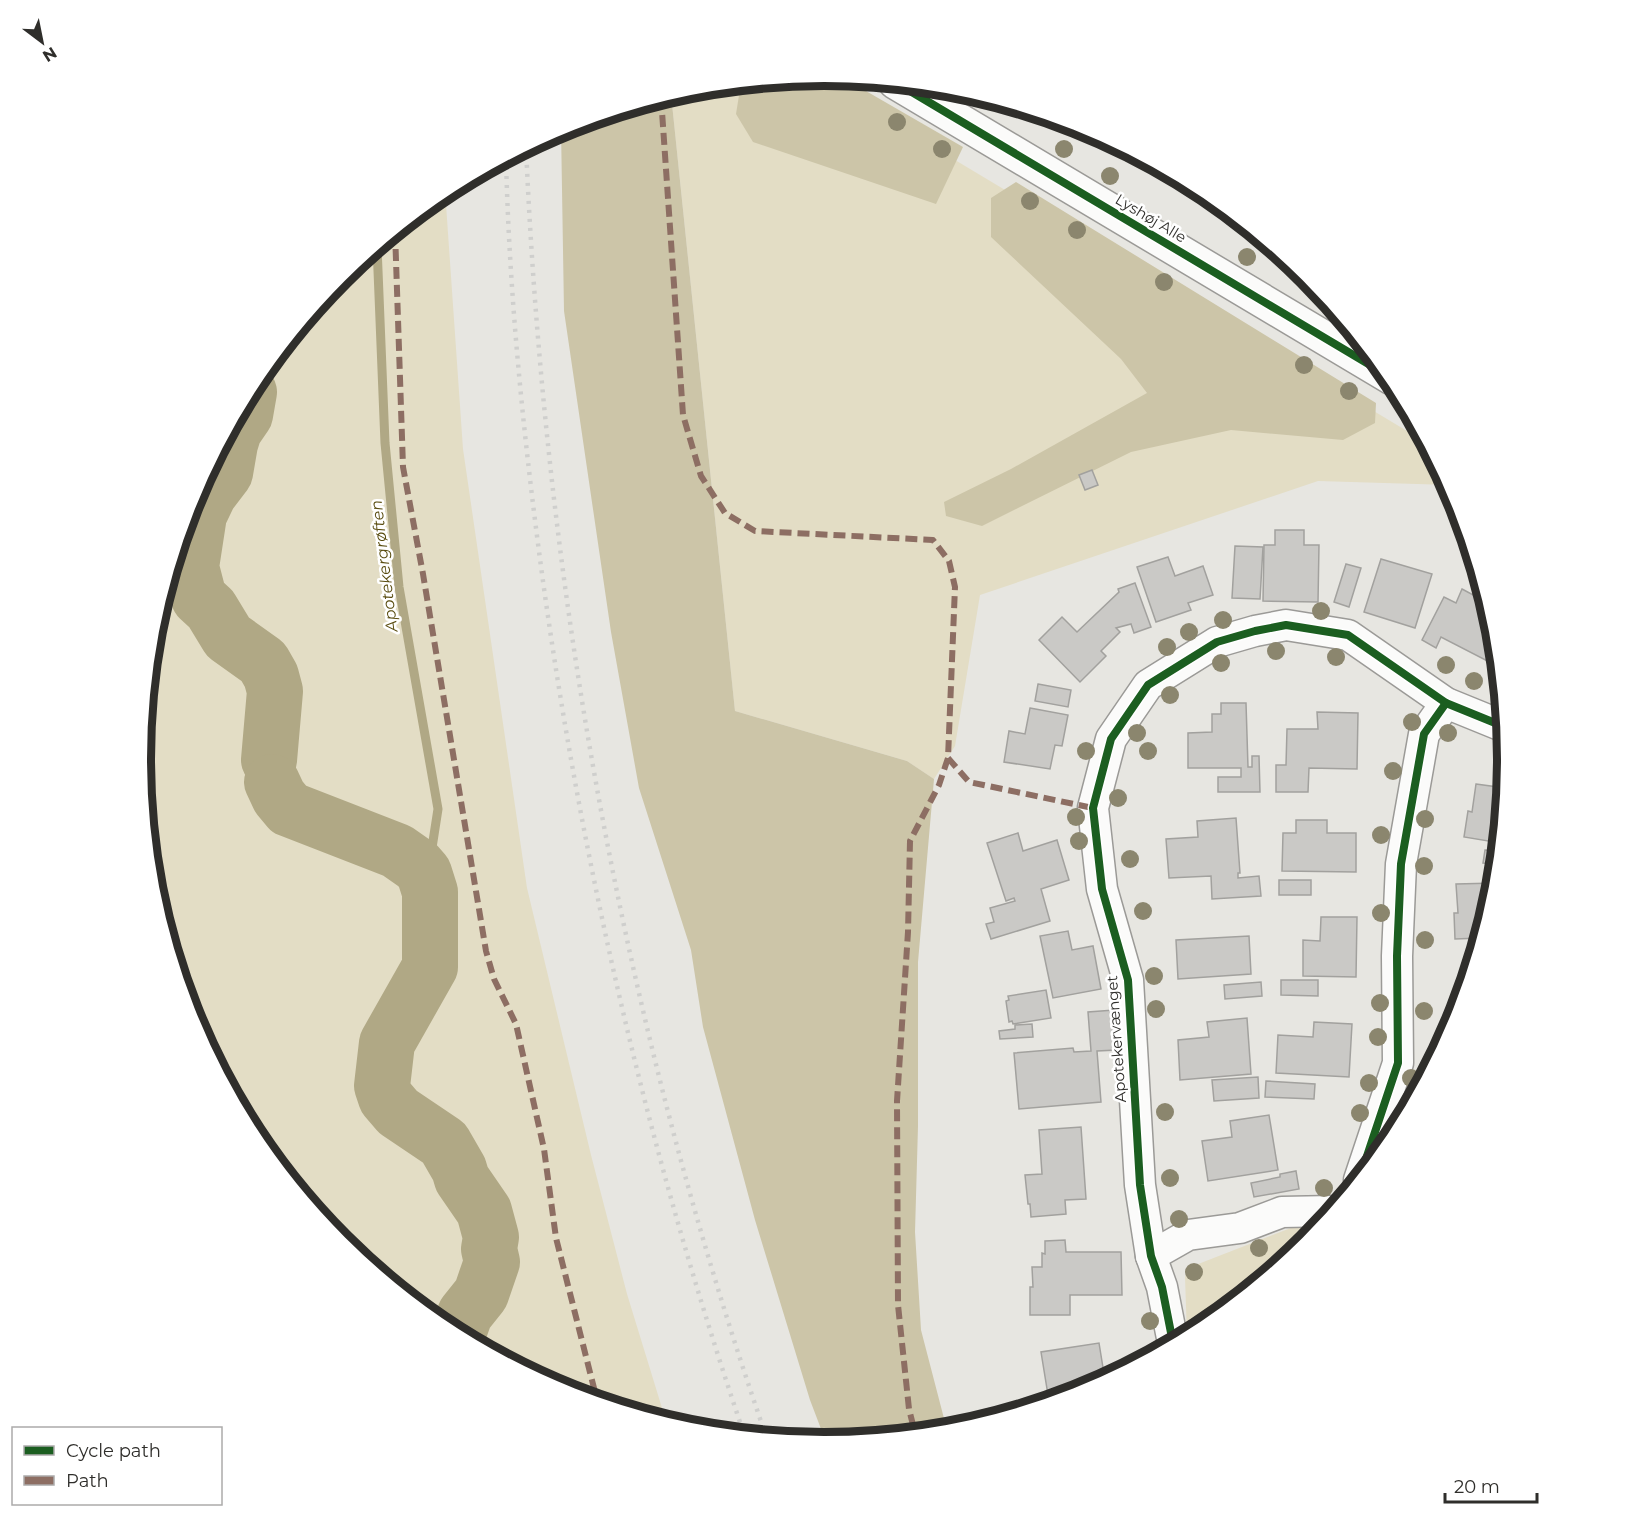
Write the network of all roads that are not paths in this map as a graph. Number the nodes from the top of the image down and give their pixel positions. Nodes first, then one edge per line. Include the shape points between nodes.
1 (910, 91) edge
2 (1369, 364) edge
3 (1446, 703) junction
4 (1496, 724) edge
5 (1367, 1155) edge
6 (1321, 1211) edge
7 (1151, 1256) junction
8 (1171, 1335) edge

1 - 2 street, Lyshøj Alle
3 - 4 street, Apotekervænget
3 - 5 street via 1424,734 1401,864 1398,1063
3 - 7 street, Apotekervænget via 1348,635 1286,625 1217,642 1148,685 1111,739 1093,808 1102,890 1128,980 1140,1185
6 - 7 street via 1282,1212 1240,1227 1188,1235
7 - 8 street, Apotekervænget

